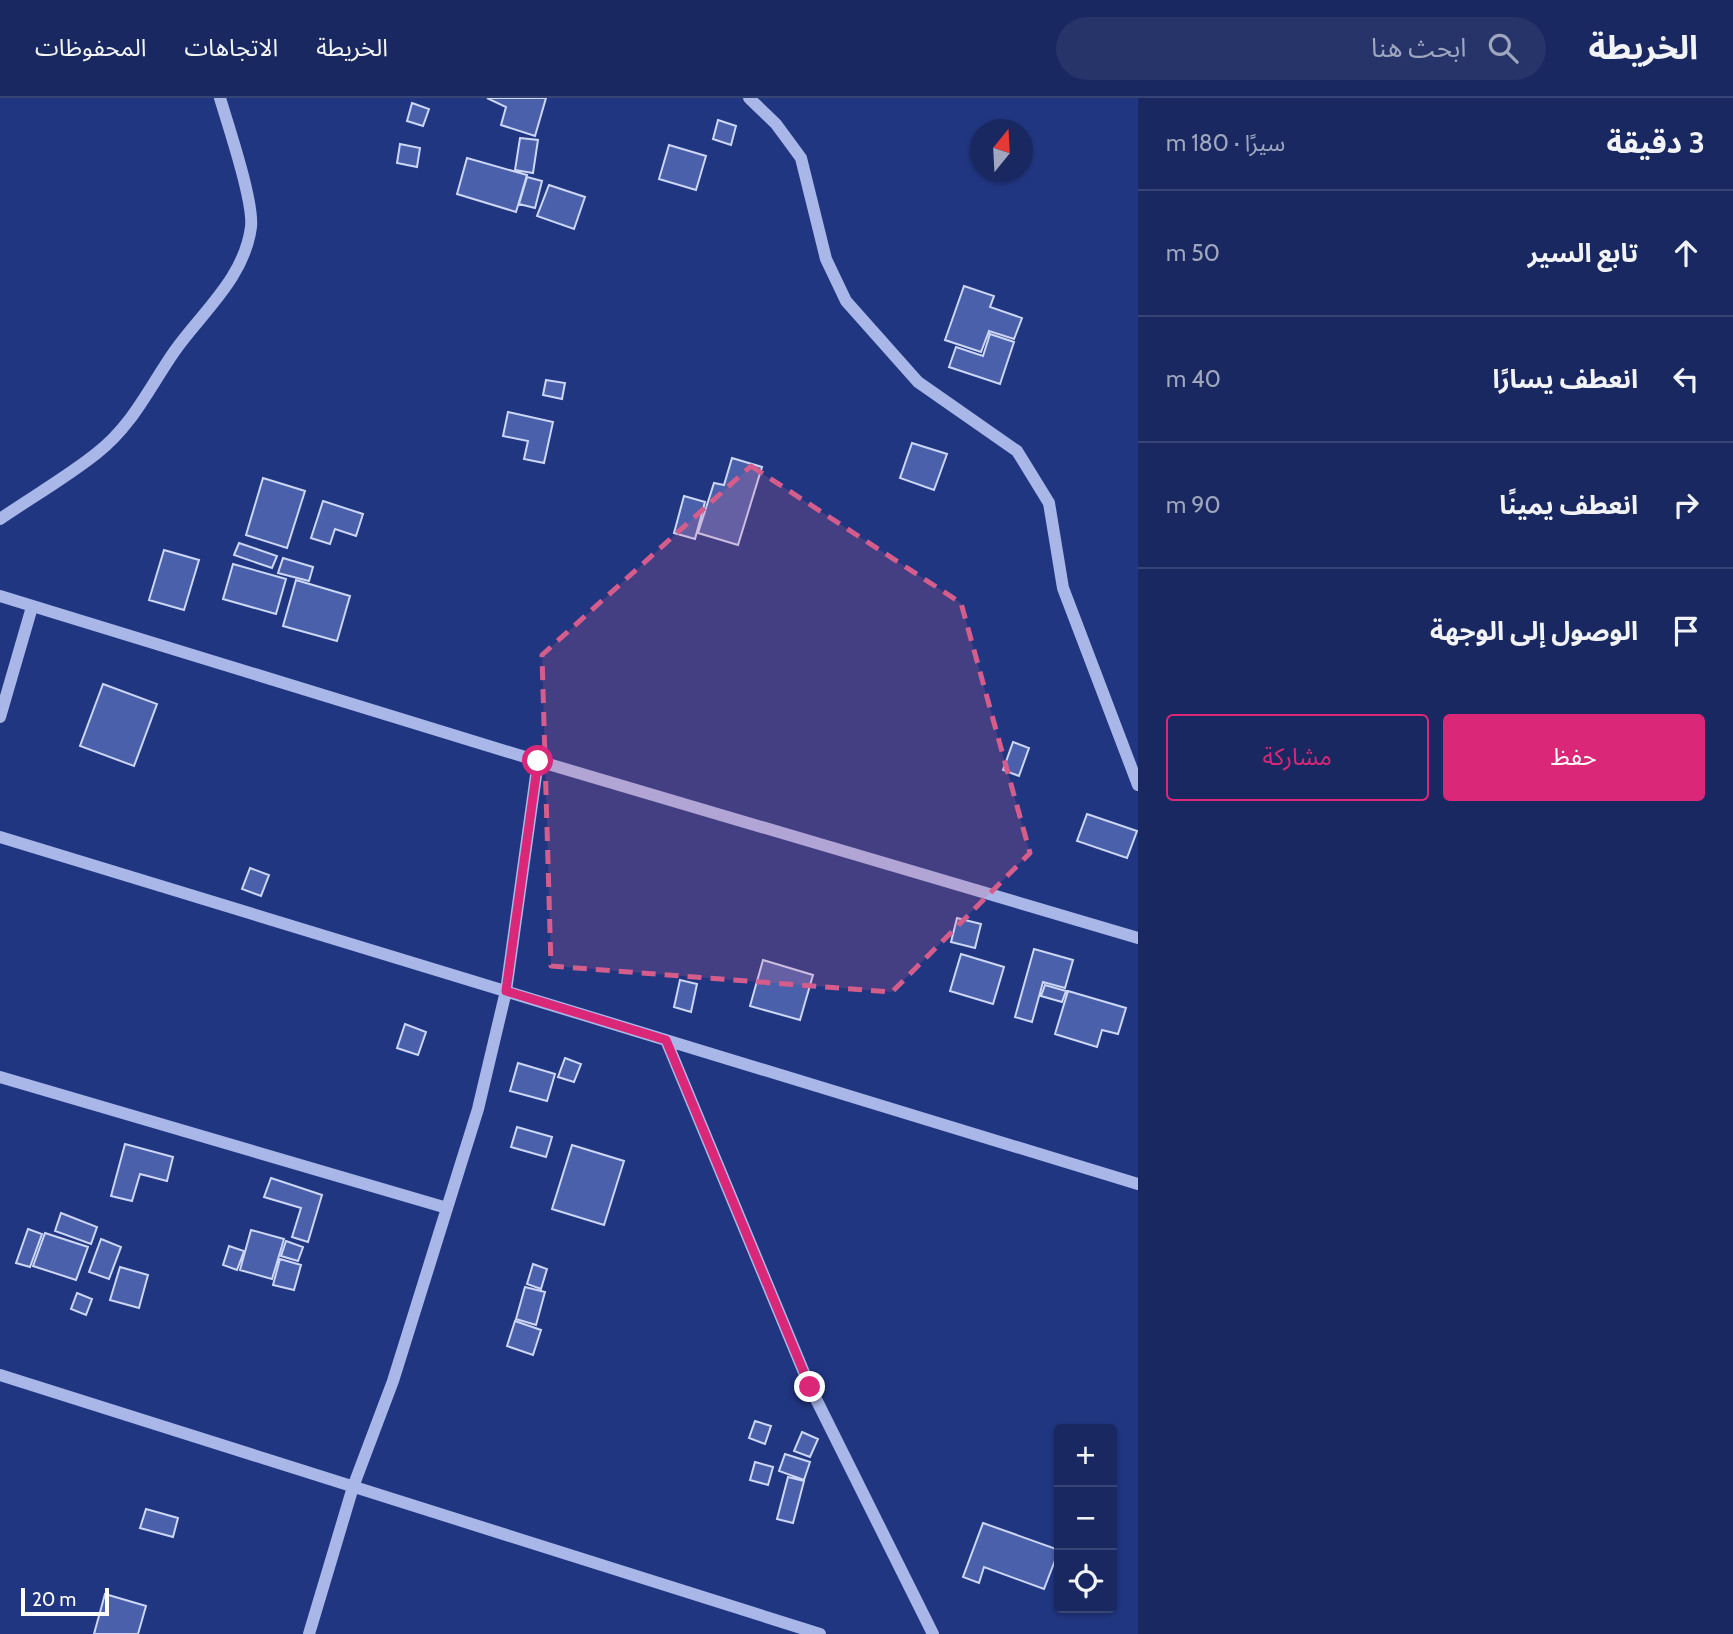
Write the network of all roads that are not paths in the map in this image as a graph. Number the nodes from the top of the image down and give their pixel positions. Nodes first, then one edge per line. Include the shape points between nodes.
1 (220, 98) edge
2 (749, 98) edge
3 (0, 519) edge
4 (0, 596) edge
5 (32, 607) junction
6 (0, 718) edge
7 (538, 761) junction
8 (1138, 785) edge
9 (0, 837) edge
10 (1138, 937) edge
11 (506, 991) junction
12 (666, 1040) junction
13 (0, 1077) edge
14 (1138, 1184) edge
15 (447, 1208) junction
16 (0, 1375) edge
17 (353, 1486) junction
18 (309, 1634) edge
19 (820, 1634) edge
20 (933, 1634) edge

1 - 3 street via 237,151 251,225 230,281 173,354 143,406 98,453
2 - 8 street via 801,158 826,259 846,301 918,382 1017,451 1049,503 1063,588
4 - 5 street
5 - 6 street
5 - 7 street
7 - 10 street
7 - 11 street
9 - 11 street
11 - 12 street
11 - 15 street via 478,1109
12 - 14 street
12 - 20 street via 810,1387
13 - 15 street
15 - 17 street via 393,1381
16 - 17 street
17 - 18 street
17 - 19 street

